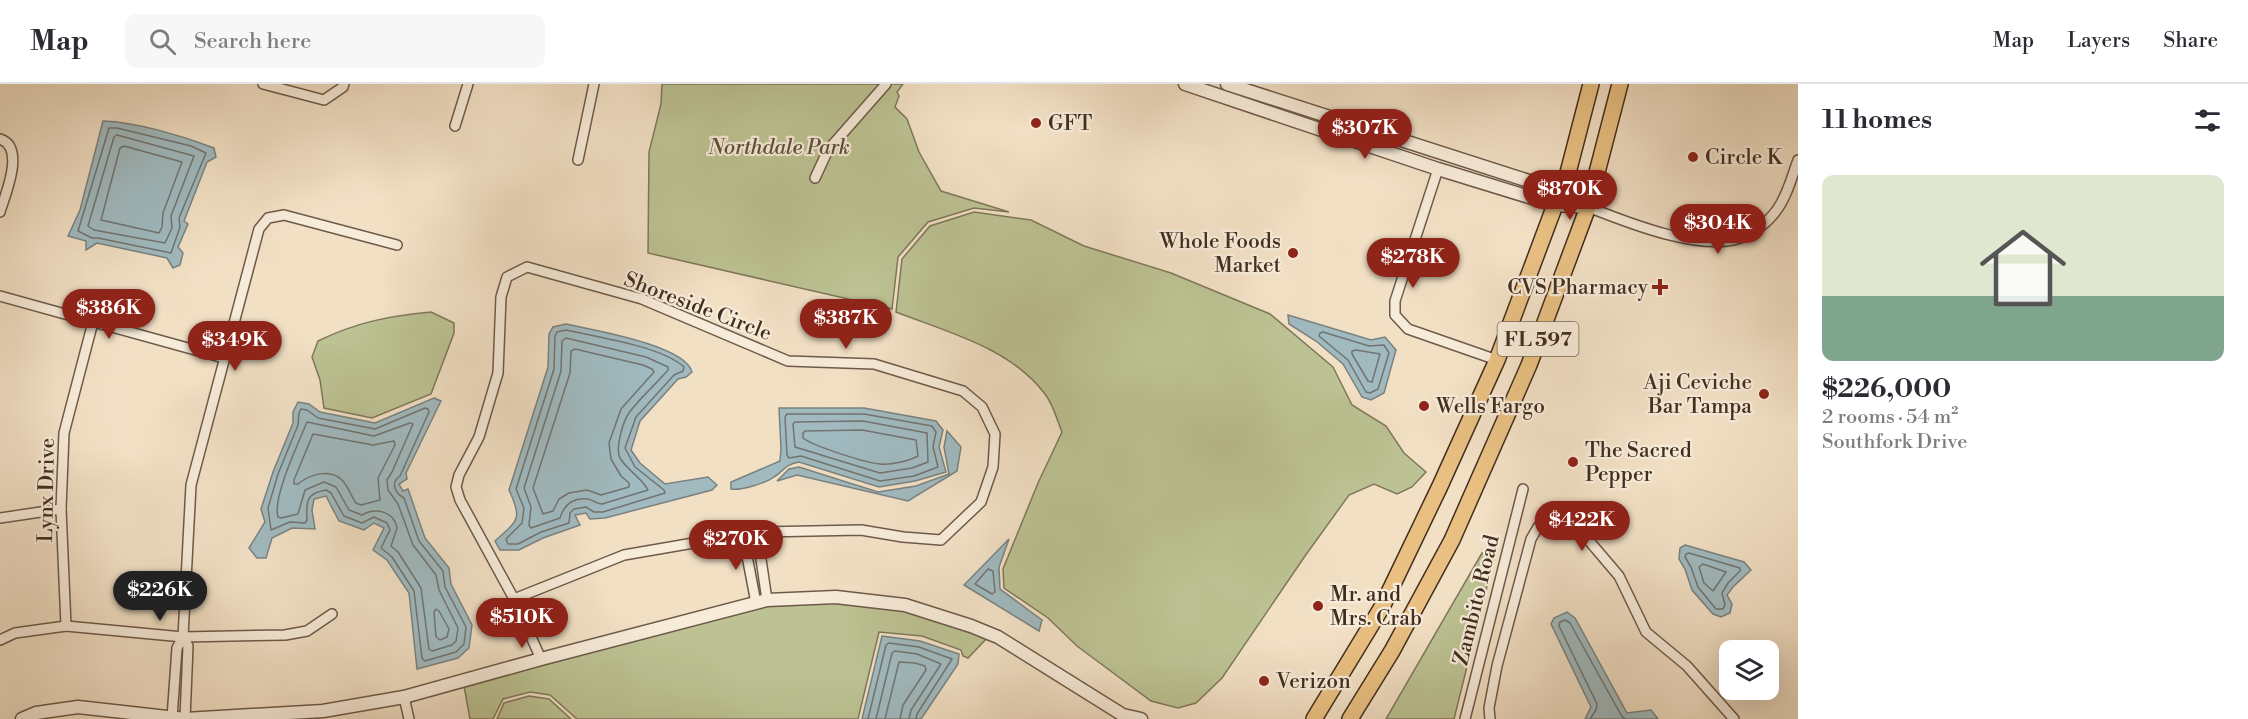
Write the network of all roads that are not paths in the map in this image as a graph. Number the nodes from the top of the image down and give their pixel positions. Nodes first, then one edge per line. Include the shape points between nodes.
1 (262, 84) edge
2 (344, 84) edge
3 (468, 84) edge
4 (594, 84) edge
5 (886, 84) edge
6 (1185, 84) edge
7 (1227, 84) edge
8 (1591, 84) edge
9 (1620, 84) edge
10 (1288, 104) junction
11 (1284, 117) junction
12 (455, 126) dead end
13 (0, 139) edge
14 (1367, 145) junction
15 (1443, 153) junction
16 (578, 160) dead end
17 (1798, 160) edge
18 (1438, 169) junction
19 (1504, 173) junction
20 (814, 178) dead end
21 (1559, 199) junction
22 (1588, 207) junction
23 (1, 209) edge
24 (397, 246) dead end
25 (0, 296) edge
26 (93, 322) junction
27 (224, 358) junction
28 (1497, 360) junction
29 (1523, 489) dead end
30 (61, 508) junction
31 (0, 518) edge
32 (758, 532) junction
33 (743, 535) junction
34 (514, 599) junction
35 (761, 602) junction
36 (332, 614) dead end
37 (66, 626) junction
38 (183, 637) junction
39 (0, 640) edge
40 (541, 658) junction
41 (404, 697) junction
42 (172, 717) junction
43 (1124, 717) edge
44 (22, 719) edge
45 (185, 719) edge
46 (409, 719) edge
47 (1141, 719) edge
48 (1314, 719) edge
49 (1350, 719) edge
50 (1465, 719) edge
51 (1490, 719) edge
52 (1734, 719) edge

1 - 2 street via 324,100
3 - 12 street
4 - 16 street
5 - 20 street via 828,150
6 - 11 street
7 - 10 street
8 - 21 main road, FL 597
9 - 22 main road, FL 597
10 - 11 street
10 - 15 street
11 - 14 street
13 - 23 street via 13,151 14,164
14 - 15 street via 1432,156
14 - 18 street
15 - 19 street
17 - 22 street via 1777,210 1742,238 1729,241 1693,241
18 - 19 street via 1458,167
18 - 21 street
18 - 28 street via 1395,301 1395,315 1408,329
19 - 21 street
21 - 22 street
21 - 28 main road, FL 597
22 - 49 main road, FL 597 via 1529,365 1467,509 1392,651
24 - 27 street via 284,215 268,218 259,229
25 - 26 street
26 - 27 street
26 - 30 street, Lynx Drive via 64,433
27 - 38 street via 191,485
28 - 48 main road, FL 597 via 1383,607
29 - 50 street, Zambito Road
30 - 31 street
30 - 37 street, Lynx Drive
32 - 33 street, Shoreside Circle
32 - 34 street, Shoreside Circle via 861,530 941,540 981,502 993,467 995,434 982,407 963,391 874,364 788,361 642,299 527,267 507,277 501,297 498,373 479,437 456,487
32 - 35 street
33 - 34 street, Shoreside Circle via 624,555
33 - 35 street
34 - 40 street, Shoreside Circle
35 - 40 street
35 - 43 street via 836,597 905,605 998,637
36 - 38 street via 307,631 285,635
37 - 38 street
37 - 39 street via 15,633
38 - 42 street via 177,648
38 - 45 street via 188,646
40 - 41 street
41 - 45 street via 323,711
41 - 46 street
42 - 44 street via 78,707
42 - 45 street
43 - 47 street
51 - 52 street via 1497,666 1531,539 1538,527 1555,521 1573,524 1583,532 1619,576 1646,632 1688,666

